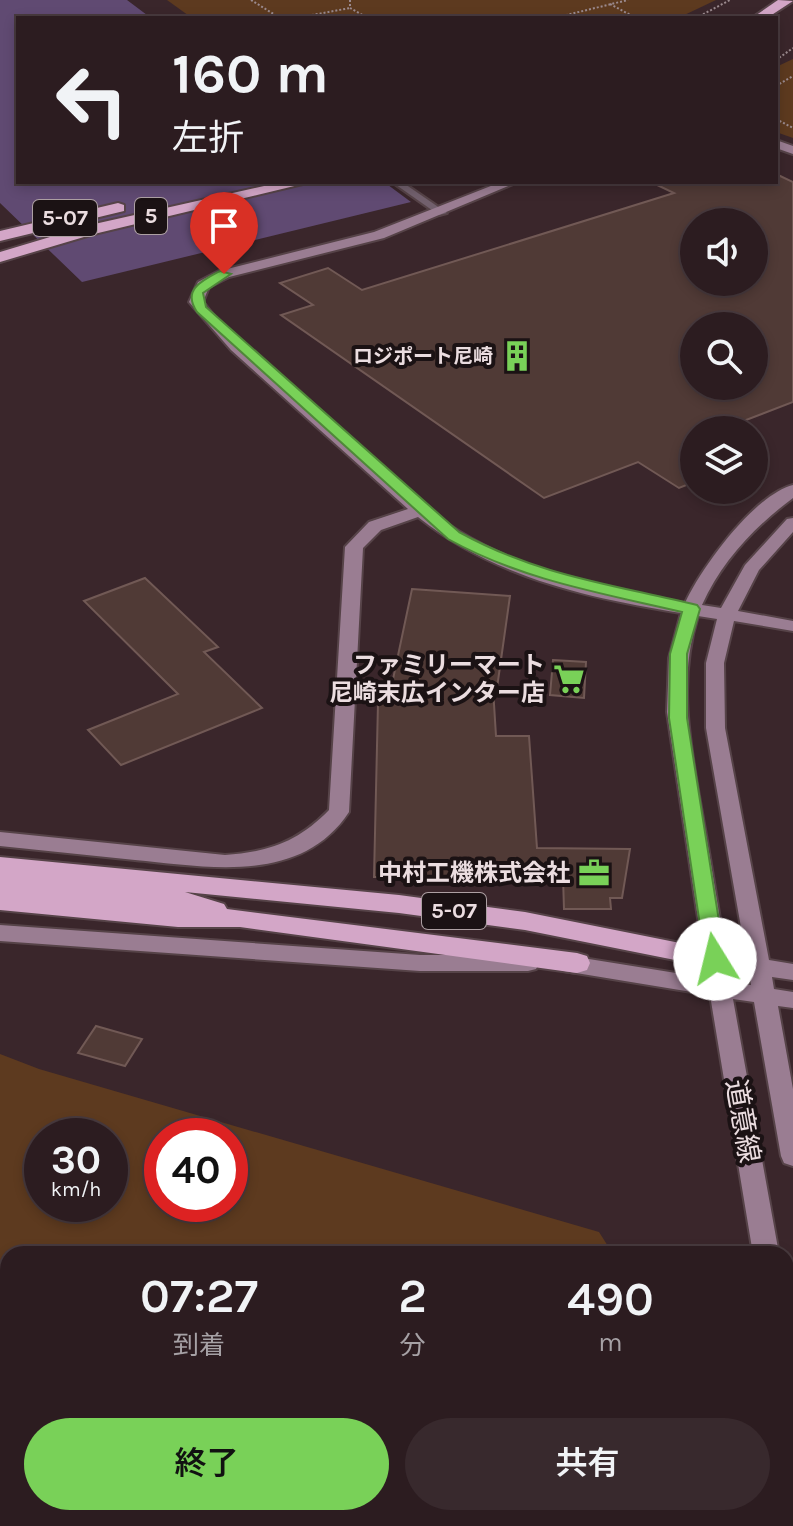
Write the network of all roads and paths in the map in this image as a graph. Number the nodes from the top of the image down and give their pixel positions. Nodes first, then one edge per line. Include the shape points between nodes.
1 (251, 0) edge
2 (350, 0) edge
3 (628, 0) edge
4 (730, 0) edge
5 (787, 0) edge
6 (609, 4) junction
7 (350, 8) junction
8 (277, 16) edge
9 (307, 16) edge
10 (364, 16) edge
11 (562, 16) edge
12 (632, 16) edge
13 (700, 16) edge
14 (761, 16) edge
15 (793, 76) edge
16 (778, 77) edge
17 (787, 79) junction
18 (778, 85) edge
19 (233, 184) edge
20 (294, 184) edge
21 (399, 184) edge
22 (507, 184) edge
23 (131, 206) joint
24 (442, 213) junction
25 (0, 239) edge
26 (0, 257) edge
27 (793, 490) edge
28 (422, 510) junction
29 (793, 523) edge
30 (691, 609) junction
31 (726, 615) junction
32 (793, 626) edge
33 (0, 839) edge
34 (0, 866) edge
35 (0, 883) edge
36 (0, 901) edge
37 (184, 901) junction
38 (0, 933) edge
39 (715, 959) junction
40 (577, 963) junction
41 (759, 966) junction
42 (793, 972) edge
43 (720, 987) junction
44 (764, 995) junction
45 (793, 1000) edge
46 (793, 1156) edge
47 (765, 1246) edge

1 - 8 path
2 - 7 path
3 - 6 path
4 - 13 path
5 - 14 highway
6 - 11 path
6 - 12 path
7 - 9 path
7 - 10 path
15 - 17 path
16 - 17 path
17 - 18 path
19 - 23 highway, 5
20 - 26 highway, 5 via 142,217
21 - 24 lane
22 - 24 street
23 - 25 highway, 5-07
24 - 28 street via 379,235 224,274 203,285 196,302 218,328
27 - 30 street, 道意線 via 731,543
28 - 30 street via 466,543 541,575
28 - 33 street via 375,526 354,547 341,801 339,812 305,845 257,861 225,862
29 - 31 street, 道意線 via 761,555
30 - 31 street
30 - 39 street, 道意線 via 679,654 678,718
31 - 32 street
31 - 41 street, 道意線 via 715,667 716,719
34 - 37 highway, 5-07
35 - 37 highway, 5-07
36 - 37 highway, 5-07
37 - 39 highway, 5-07 via 525,921
37 - 40 highway, 5-07 via 240,918
38 - 40 street via 420,963
39 - 41 street
39 - 43 street, 道意線
40 - 43 street
41 - 42 street
41 - 44 street, 道意線
43 - 44 street
43 - 47 street, 道意線
44 - 45 street
44 - 46 street, 道意線

